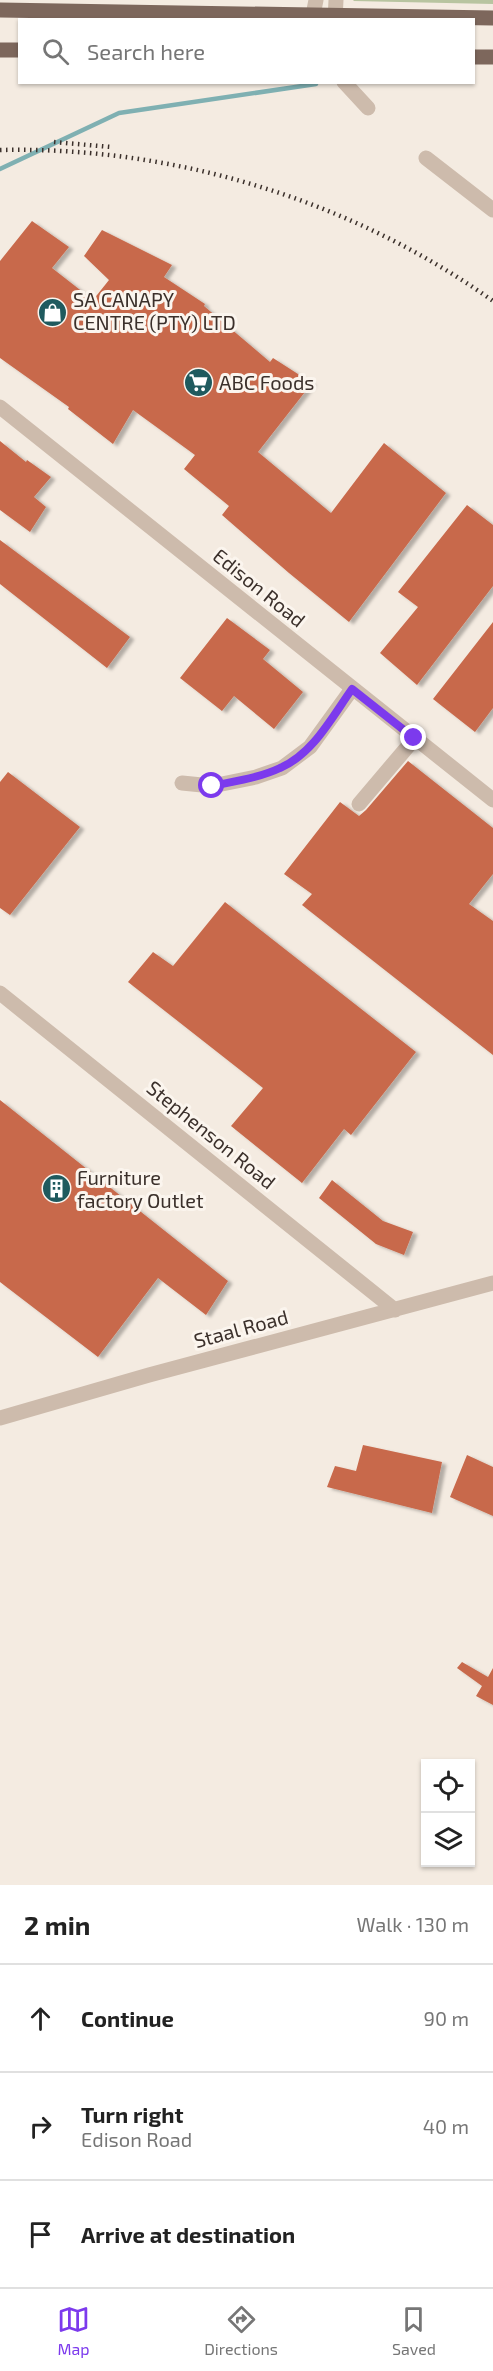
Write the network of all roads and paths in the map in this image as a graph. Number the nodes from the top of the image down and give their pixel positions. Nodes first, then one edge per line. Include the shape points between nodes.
1 (0, 10) edge
2 (313, 11) edge
3 (335, 12) edge
4 (493, 18) edge
5 (0, 50) edge
6 (18, 50) edge
7 (475, 57) edge
8 (493, 57) edge
9 (346, 84) edge
10 (368, 108) dead end
11 (426, 158) dead end
12 (493, 210) edge
13 (0, 407) edge
14 (352, 689) junction
15 (414, 738) junction
16 (182, 783) dead end
17 (493, 800) edge
18 (359, 804) dead end
19 (0, 993) edge
20 (493, 1283) edge
21 (395, 1310) junction
22 (0, 1418) edge

1 - 2 main road
2 - 3 main road
3 - 4 main road
5 - 6 main road
7 - 8 main road
9 - 10 street
11 - 12 street
13 - 14 street, Edison Road
14 - 15 street, Edison Road
14 - 16 street via 310,747 282,768 212,786
15 - 17 street, Edison Road
15 - 18 street
19 - 21 street, Stephenson Road
20 - 21 street, Staal Road
21 - 22 street, Staal Road

